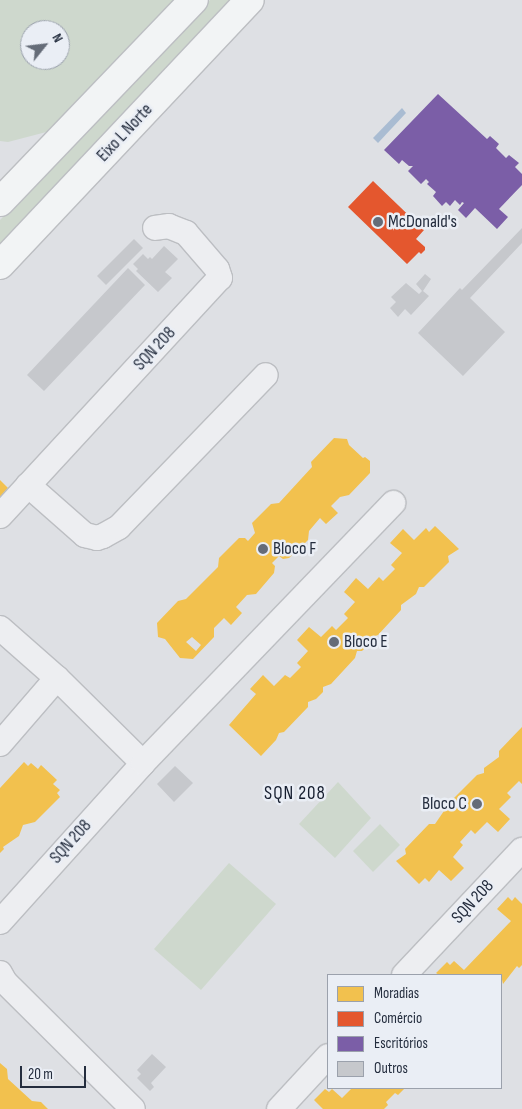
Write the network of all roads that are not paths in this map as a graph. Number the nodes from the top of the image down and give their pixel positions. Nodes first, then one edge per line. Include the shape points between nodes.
1 (194, 0) edge
2 (250, 0) edge
3 (0, 202) edge
4 (155, 228) dead end
5 (0, 265) edge
6 (266, 375) dead end
7 (28, 485) junction
8 (393, 503) dead end
9 (0, 516) edge
10 (0, 628) edge
11 (57, 678) junction
12 (0, 744) edge
13 (143, 763) junction
14 (522, 850) edge
15 (0, 922) edge
16 (0, 973) edge
17 (405, 974) edge
18 (327, 1057) edge
19 (133, 1109) edge
20 (279, 1109) edge

1 - 3 main road
2 - 5 main road, Eixo L Norte
4 - 7 street, SQN 208 via 169,226 186,233 217,269 220,278
6 - 7 street via 119,527 103,536 85,535
7 - 9 street, SQN 208
8 - 13 street, SQN 208
10 - 11 street
11 - 12 street
11 - 13 street
13 - 15 street, SQN 208
14 - 17 street, SQN 208
16 - 19 street via 5,982
18 - 20 street

